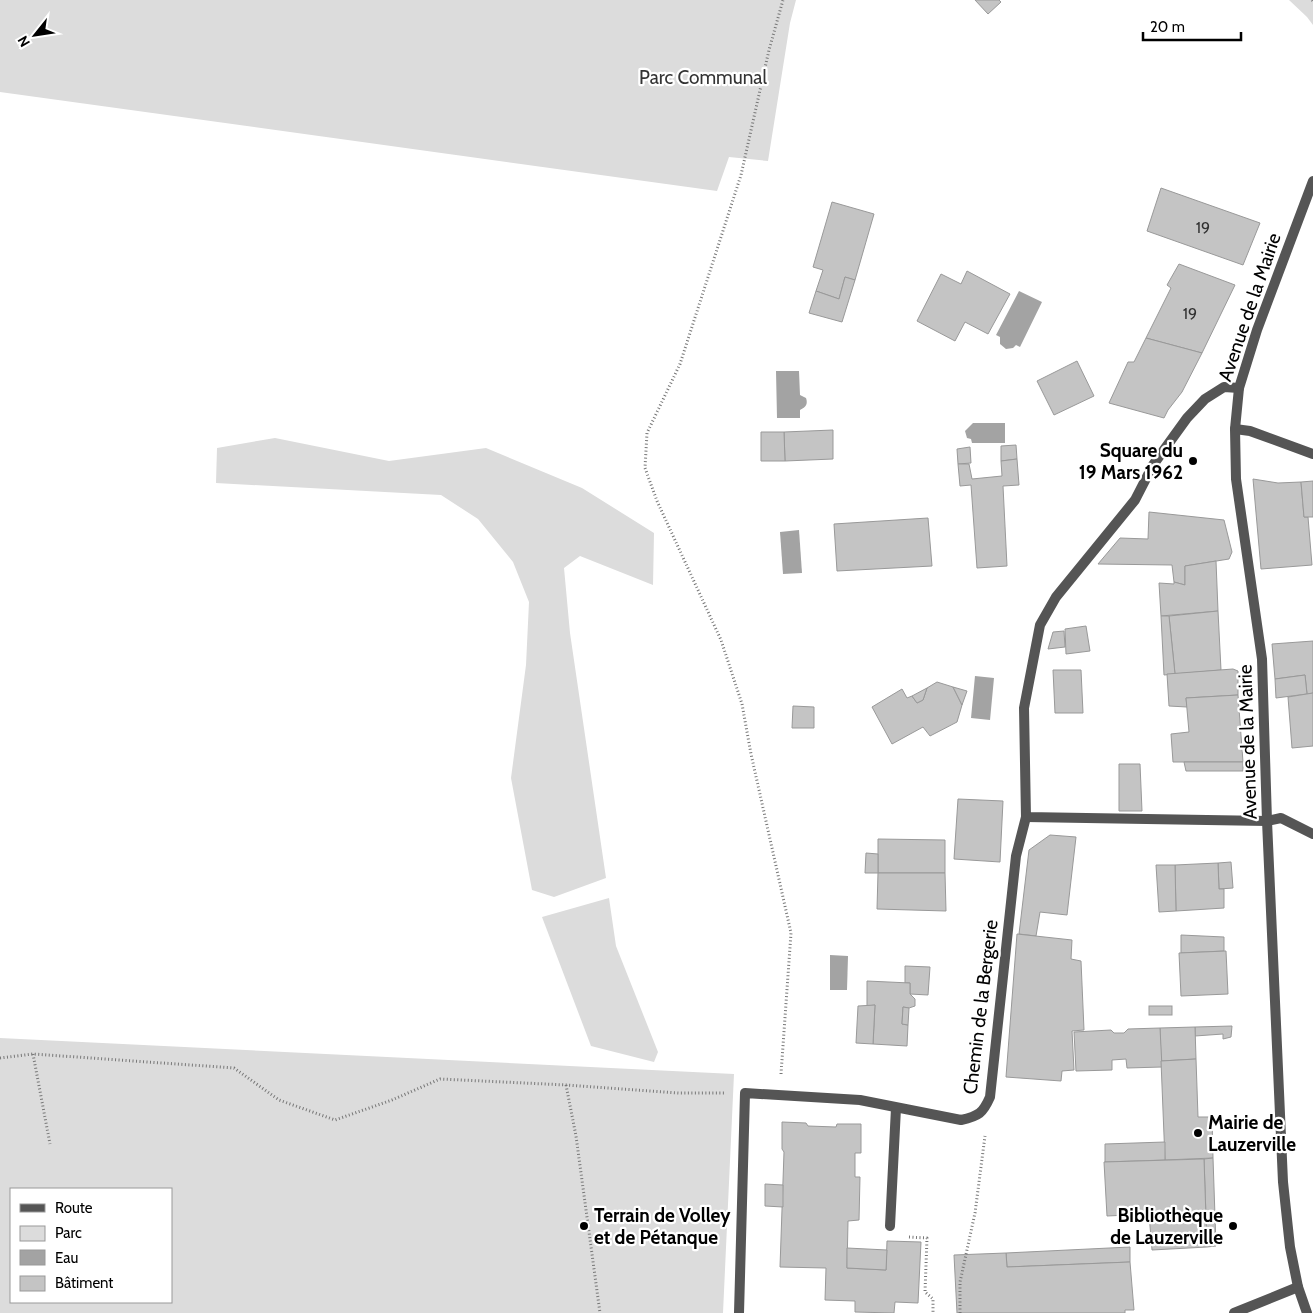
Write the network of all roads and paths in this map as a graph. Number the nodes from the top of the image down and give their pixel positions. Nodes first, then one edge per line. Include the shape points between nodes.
1 (783, 0) edge
2 (1313, 181) edge
3 (1239, 388) junction
4 (1235, 429) junction
5 (1313, 454) edge
6 (1026, 817) junction
7 (1267, 821) junction
8 (1313, 834) edge
9 (33, 1054) junction
10 (0, 1058) edge
11 (566, 1085) junction
12 (745, 1093) junction
13 (780, 1094) junction
14 (896, 1108) junction
15 (984, 1111) junction
16 (50, 1144) dead end
17 (890, 1226) joint
18 (1298, 1287) junction
19 (600, 1313) edge
20 (739, 1313) edge
21 (933, 1313) edge
22 (960, 1313) edge
23 (1234, 1313) edge
24 (1307, 1313) edge

1 - 13 path via 741,175 680,364 647,433 645,468 657,501 722,640 742,704 791,933
2 - 3 street, Avenue de la Mairie via 1257,330
3 - 4 street, Avenue de la Mairie
3 - 6 street, Chemin de la Bergerie via 1224,387 1205,399 1187,418 1153,465 1135,500 1056,597 1040,626 1024,708
4 - 5 street via 1250,431
4 - 7 street, Avenue de la Mairie via 1236,479 1262,659
6 - 7 street
6 - 15 street, Chemin de la Bergerie via 1016,856 990,1097
7 - 8 street via 1281,818
7 - 18 street, Avenue de la Mairie via 1283,1182
9 - 10 path
9 - 11 path via 234,1068 279,1100 335,1120 440,1079
9 - 16 path
11 - 12 path via 679,1094
11 - 19 path
12 - 13 street, Chemin de la Bergerie
12 - 20 street
13 - 14 street, Chemin de la Bergerie via 860,1100
14 - 15 street, Chemin de la Bergerie via 961,1120
14 - 17 street
15 - 22 path via 986,1129 975,1213 960,1282
17 - 21 path via 906,1237 927,1238 925,1292 934,1299
18 - 23 street
18 - 24 street, Avenue de la Mairie

